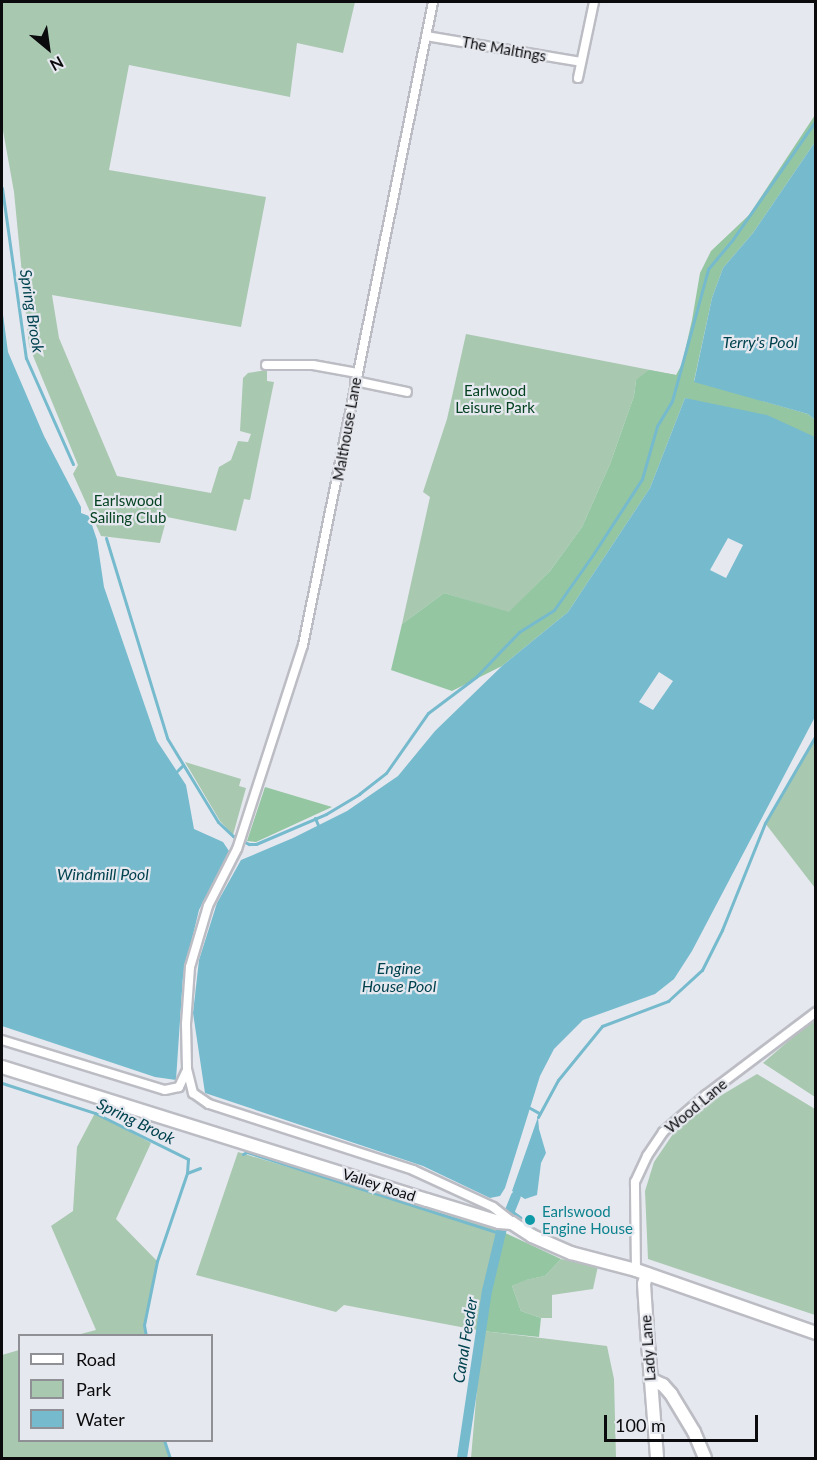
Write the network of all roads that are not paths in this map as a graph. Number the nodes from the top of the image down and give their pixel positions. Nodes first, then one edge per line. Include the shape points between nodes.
1 (433, 2) edge
2 (594, 2) edge
3 (426, 36) junction
4 (581, 62) junction
5 (578, 78) dead end
6 (266, 365) dead end
7 (356, 377) junction
8 (407, 392) dead end
9 (816, 1011) edge
10 (2, 1040) edge
11 (2, 1067) edge
12 (188, 1069) junction
13 (512, 1223) junction
14 (641, 1272) junction
15 (816, 1333) edge
16 (650, 1378) junction
17 (657, 1458) edge
18 (705, 1458) edge

1 - 3 street, Malthouse Lane
2 - 4 street
3 - 4 street, The Maltings
3 - 7 street, Malthouse Lane
4 - 5 street
6 - 7 street via 314,365
7 - 8 street
7 - 12 street, Malthouse Lane via 303,645 242,835 208,906 190,967
9 - 14 street, Wood Lane via 663,1132 636,1182
10 - 12 street via 165,1090 179,1087
11 - 13 street, Valley Road
12 - 13 street, Malthouse Lane via 193,1093 209,1104 413,1170 493,1207
13 - 14 street, Valley Road via 571,1253
14 - 15 street, Valley Road
14 - 16 street, Lady Lane
16 - 17 street, Lady Lane
16 - 18 street via 671,1394

